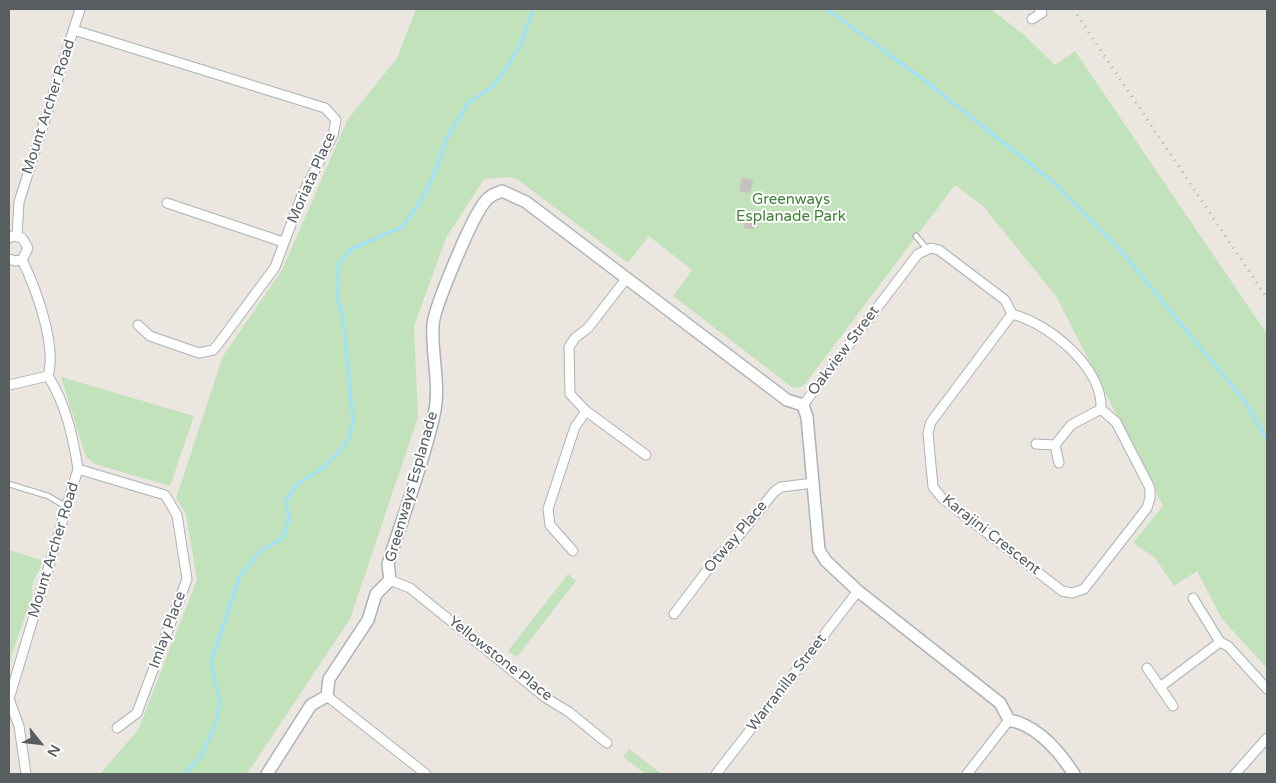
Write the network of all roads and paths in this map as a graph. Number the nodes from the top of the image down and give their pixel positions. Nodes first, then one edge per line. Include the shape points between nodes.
1 (80, 9) edge
2 (1039, 9) edge
3 (1032, 19) dead end
4 (74, 30) junction
5 (167, 203) dead end
6 (916, 236) dead end
7 (13, 237) edge
8 (283, 242) junction
9 (927, 249) junction
10 (9, 259) edge
11 (22, 260) junction
12 (626, 279) junction
13 (1012, 314) junction
14 (138, 325) dead end
15 (48, 376) junction
16 (9, 385) edge
17 (803, 405) junction
18 (1101, 409) junction
19 (586, 411) junction
20 (1036, 444) dead end
21 (1055, 445) junction
22 (646, 455) dead end
23 (1058, 462) dead end
24 (78, 469) junction
25 (813, 483) junction
26 (9, 484) edge
27 (67, 507) junction
28 (573, 552) dead end
29 (390, 580) junction
30 (858, 591) junction
31 (1193, 598) dead end
32 (674, 614) dead end
33 (1220, 642) junction
34 (1147, 668) dead end
35 (1160, 687) junction
36 (1267, 689) edge
37 (327, 696) junction
38 (9, 699) edge
39 (1173, 706) dead end
40 (1009, 720) junction
41 (117, 728) dead end
42 (1267, 738) edge
43 (607, 743) dead end
44 (26, 774) edge
45 (267, 774) edge
46 (426, 774) edge
47 (716, 774) edge
48 (967, 774) edge
49 (1074, 774) edge
50 (1235, 774) edge

1 - 4 street, Mount Archer Road
2 - 3 street via 1042,13
4 - 7 street, Mount Archer Road via 19,202
4 - 8 street, Moriata Place via 325,108 336,120 333,135
5 - 8 street
6 - 9 lane
7 - 11 street via 22,238 27,244 28,253
8 - 14 street, Moriata Place via 275,267 212,350 199,353 150,336
9 - 13 street via 940,250 1005,300
9 - 17 street, Oakview Street via 918,254
10 - 11 street
11 - 15 street via 34,284 51,350 52,364
12 - 17 street, Greenways Esplanade via 787,400
12 - 19 street via 569,347 570,394
12 - 29 street, Greenways Esplanade via 511,194 502,191 491,195 483,204 436,311 433,324 437,400 388,564
13 - 18 street via 1030,319 1080,357 1102,396
13 - 18 street, Karajini Crescent via 931,422 928,433 933,487 942,498 1062,591 1072,593 1084,589 1146,508 1150,498 1150,488 1116,422
15 - 16 street
15 - 24 street, Mount Archer Road via 59,393
17 - 25 street, Oakview Street
18 - 21 street via 1071,425
19 - 22 street
19 - 28 street via 575,427 548,510 550,524
20 - 21 street
21 - 23 street
24 - 27 street, Mount Archer Road
24 - 41 street, Imlay Place via 165,496 177,515 187,579 137,713
25 - 30 street, Oakview Street via 819,550 826,561
25 - 32 street, Otway Place via 781,487 774,492 732,544 718,556
26 - 27 lane via 48,496
27 - 38 street, Mount Archer Road
29 - 37 street, Greenways Esplanade via 376,594 368,620 329,679
29 - 43 street, Yellowstone Place via 410,588
30 - 40 street, Oakview Street via 1000,703
30 - 47 street, Warranilla Street
31 - 33 street
33 - 35 street
33 - 36 street via 1228,646
34 - 35 street
35 - 39 street
37 - 45 street via 312,705
37 - 46 street
38 - 44 street via 19,726
40 - 48 street
40 - 49 street via 1029,727 1050,745
42 - 50 street

